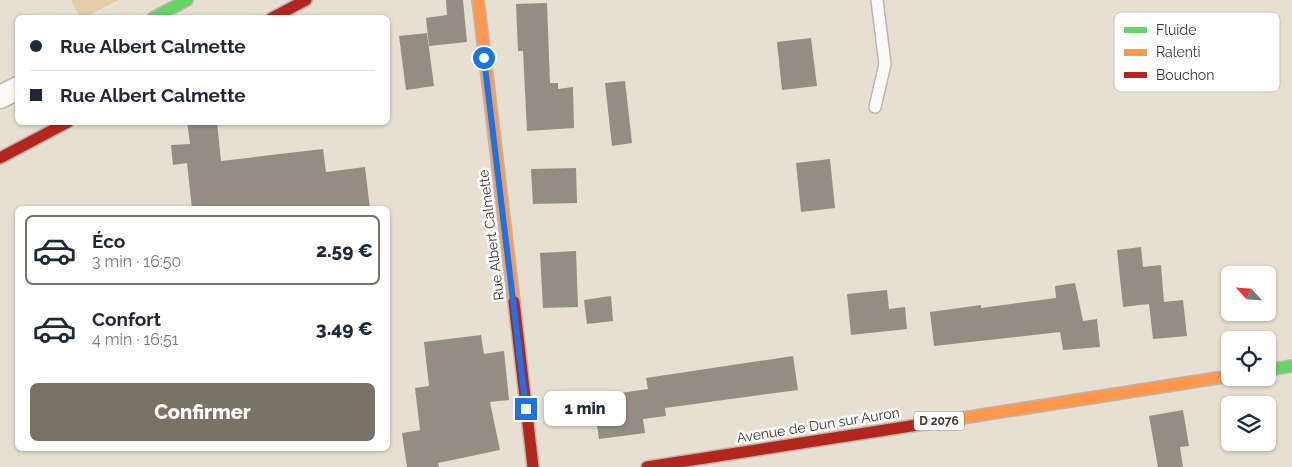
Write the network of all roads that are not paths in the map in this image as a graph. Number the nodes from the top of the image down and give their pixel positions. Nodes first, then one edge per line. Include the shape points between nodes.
1 (187, 0) edge
2 (306, 0) edge
3 (478, 0) edge
4 (877, 0) edge
5 (159, 15) edge
6 (278, 15) edge
7 (15, 90) edge
8 (0, 97) edge
9 (875, 107) dead end
10 (62, 125) edge
11 (0, 158) edge
12 (1292, 366) edge
13 (1276, 369) edge
14 (1221, 377) edge
15 (533, 467) edge
16 (647, 467) edge

1 - 5 street
2 - 6 street
3 - 15 street, Rue Albert Calmette
4 - 9 lane via 885,64
7 - 8 street
10 - 11 street
12 - 13 street
14 - 16 street, Avenue de Dun sur Auron / D 2076

